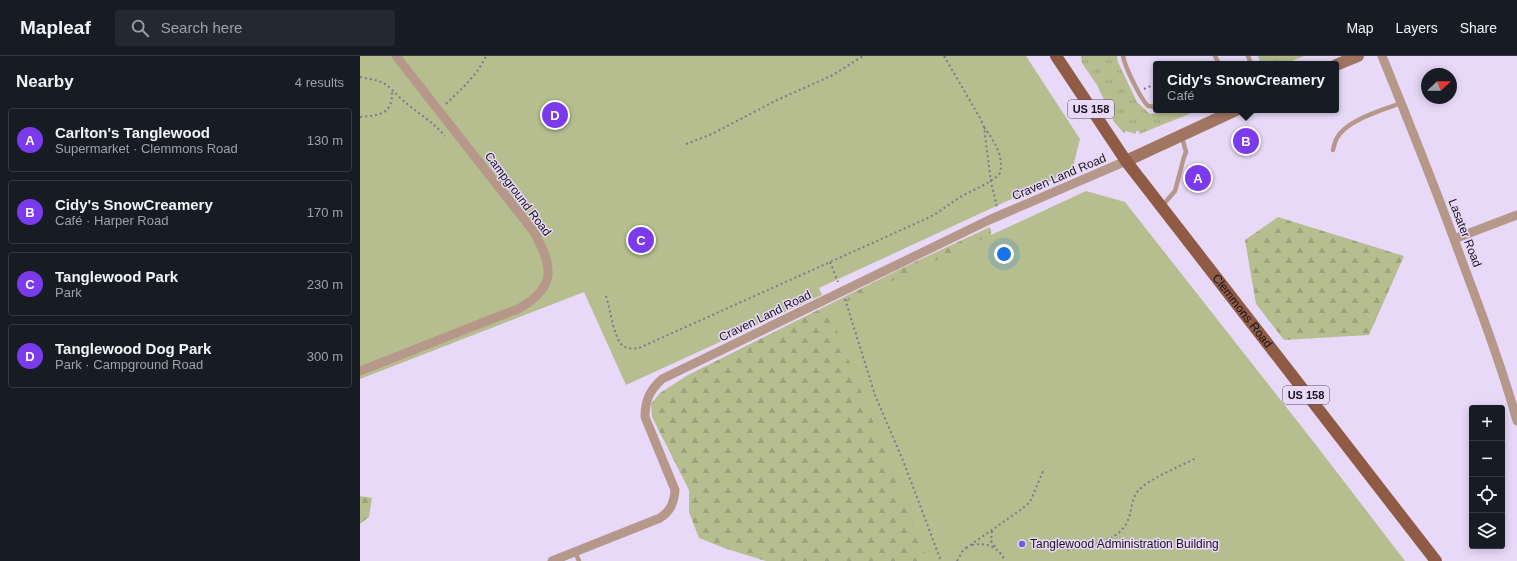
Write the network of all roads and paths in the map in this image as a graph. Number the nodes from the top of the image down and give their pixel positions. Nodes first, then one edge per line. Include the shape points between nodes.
1 (396, 56) edge
2 (486, 56) edge
3 (862, 56) edge
4 (944, 56) edge
5 (1056, 56) edge
6 (1123, 56) edge
7 (1358, 56) edge
8 (1382, 56) edge
9 (1339, 64) edge
10 (360, 77) edge
11 (392, 91) junction
12 (1401, 103) junction
13 (1153, 107) edge
14 (439, 111) junction
15 (1230, 113) edge
16 (360, 117) edge
17 (984, 127) junction
18 (1182, 135) junction
19 (446, 138) dead end
20 (686, 144) dead end
21 (1333, 150) dead end
22 (1126, 161) junction
23 (991, 182) junction
24 (1162, 206) junction
25 (1517, 215) edge
26 (1000, 216) junction
27 (1454, 239) junction
28 (830, 262) junction
29 (842, 291) junction
30 (606, 296) dead end
31 (360, 371) edge
32 (1517, 421) edge
33 (1196, 458) dead end
34 (1044, 470) dead end
35 (993, 529) junction
36 (966, 548) junction
37 (995, 548) junction
38 (1067, 550) dead end
39 (575, 552) junction
40 (552, 561) edge
41 (579, 561) edge
42 (941, 561) edge
43 (956, 561) edge
44 (1005, 561) edge
45 (1436, 561) edge

1 - 14 street, Campground Road
2 - 14 path via 468,84
3 - 20 path via 832,75 774,101 712,134
4 - 17 path
5 - 22 main road, Clemmons Road / US 158
6 - 13 lane via 1143,100 1148,106
7 - 9 main road
8 - 12 street, Lasater Road
10 - 11 path via 381,82
11 - 16 path via 392,101 386,111
11 - 19 path via 437,126
12 - 21 lane via 1347,127 1337,137
12 - 27 street, Lasater Road
14 - 31 street, Campground Road via 534,232 548,262 546,284 531,302 520,308
15 - 18 main road
17 - 23 path
17 - 23 path via 996,146 1001,161 1000,173
18 - 22 main road
18 - 24 lane via 1186,152 1175,191
22 - 24 main road, Clemmons Road / US 158
22 - 26 street, Craven Land Road
23 - 26 path
23 - 28 path via 930,217
24 - 45 main road, Clemmons Road / US 158
25 - 27 street
26 - 29 street, Craven Land Road
27 - 32 street, Lasater Road via 1501,367
28 - 29 path
28 - 30 path via 639,348 631,349 622,344 616,334
29 - 39 street, Craven Land Road via 662,379 655,385 646,402 645,417 675,490 671,508 660,518
29 - 42 path via 876,395
33 - 38 path via 1145,484 1137,492 1128,521 1113,537
34 - 35 path via 1030,502
35 - 36 path
35 - 37 path via 991,541
36 - 37 path via 984,544
36 - 43 path
37 - 44 path
39 - 40 street, Craven Land Road
39 - 41 lane

